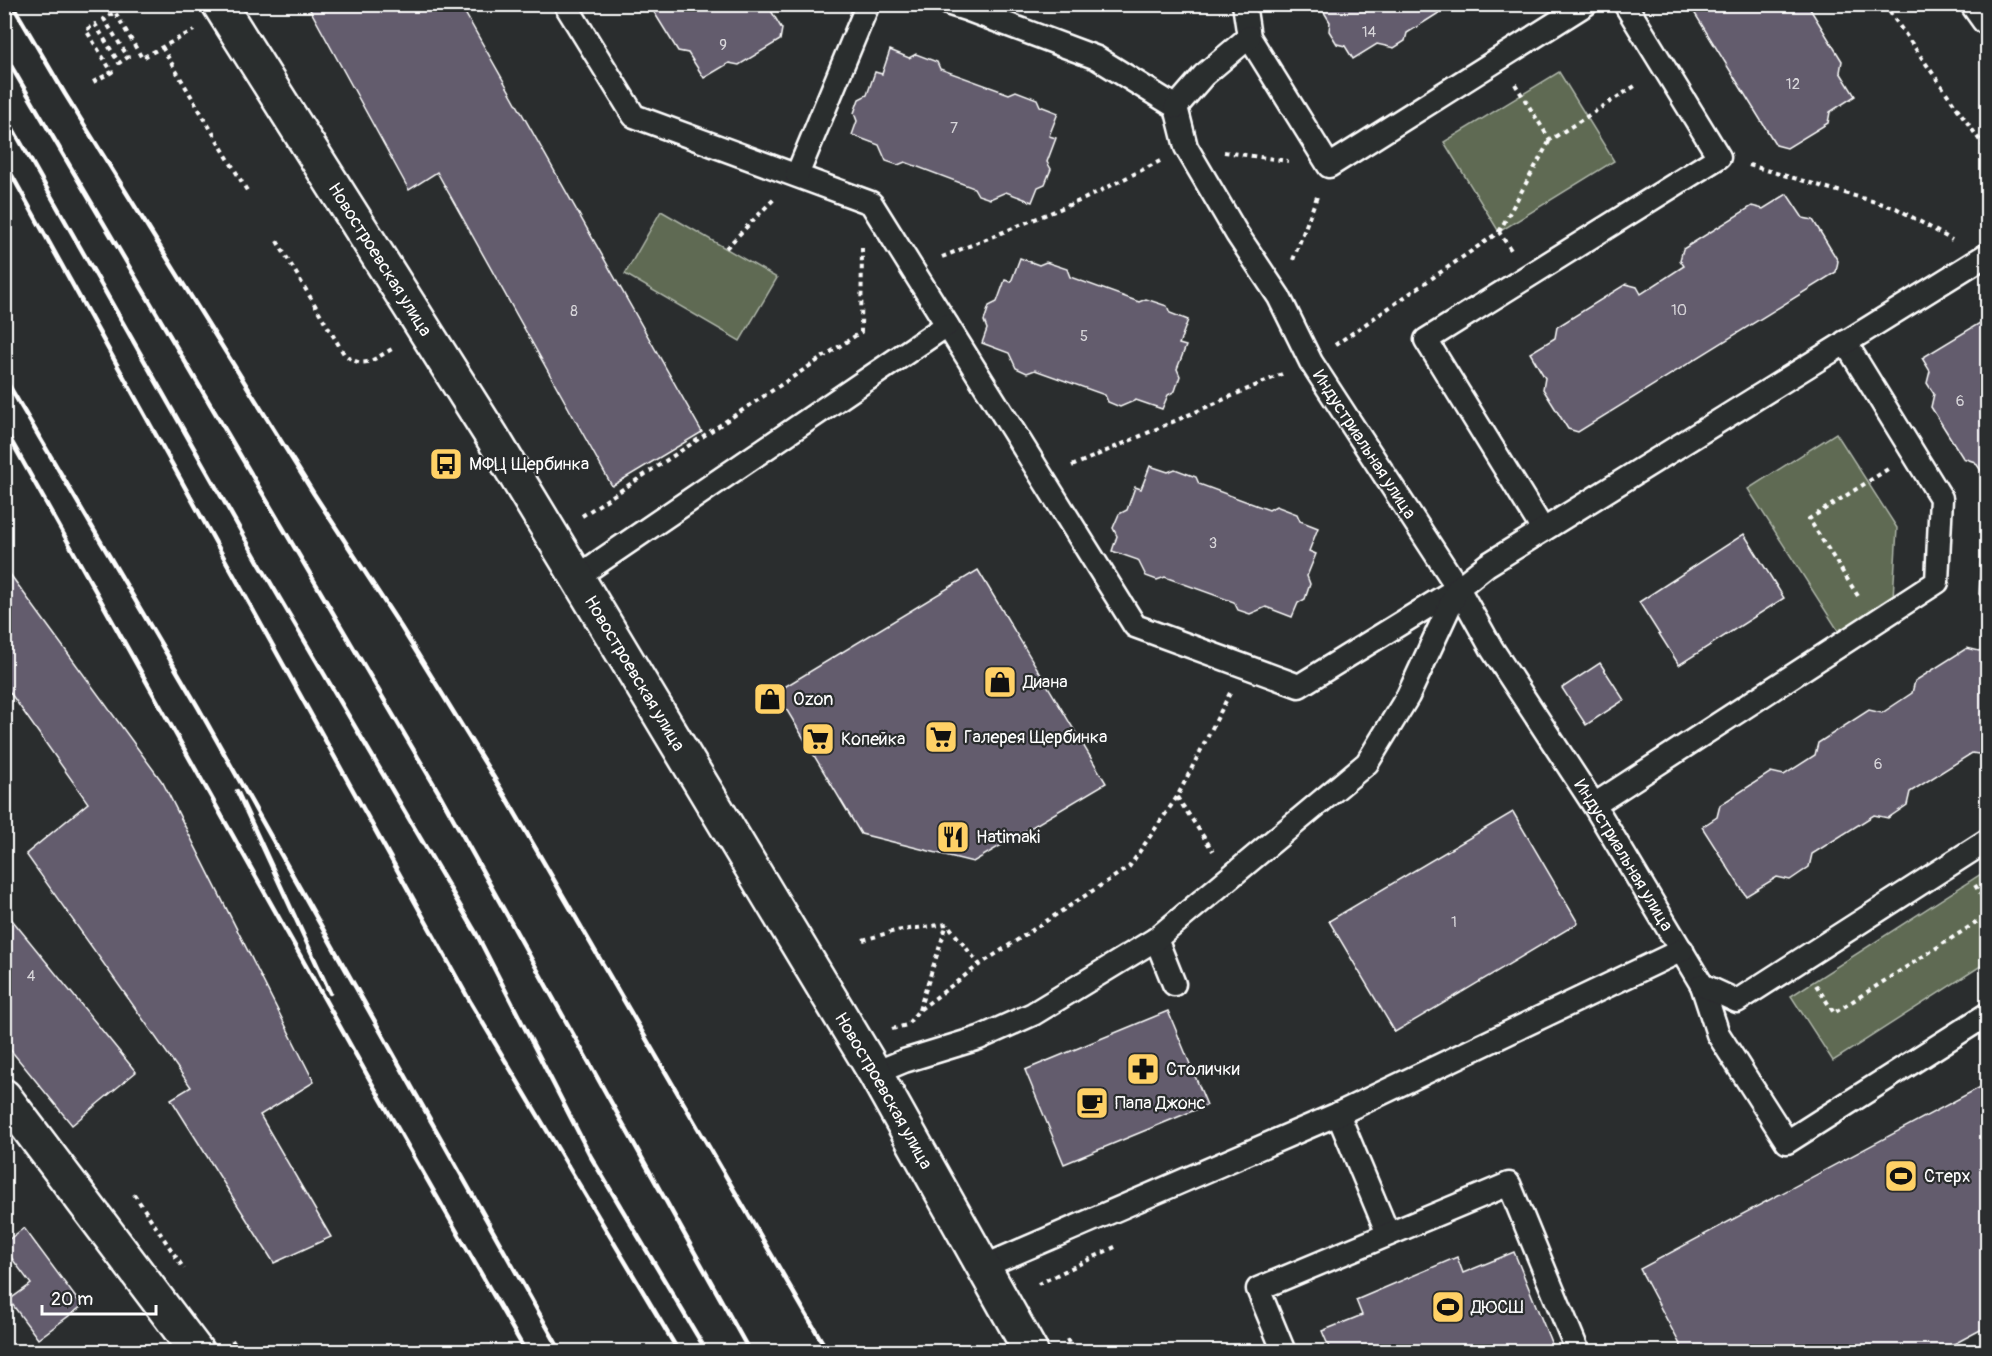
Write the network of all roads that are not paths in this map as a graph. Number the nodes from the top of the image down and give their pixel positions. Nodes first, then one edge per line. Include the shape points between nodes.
1 (565, 4) edge
2 (868, 4) edge
3 (950, 4) edge
4 (1244, 4) edge
5 (1586, 4) edge
6 (1625, 4) edge
7 (1978, 4) edge
8 (212, 15) edge
9 (1988, 18) edge
10 (1249, 37) junction
11 (1176, 107) junction
12 (797, 175) junction
13 (1985, 255) edge
14 (947, 325) junction
15 (1845, 342) junction
16 (1543, 530) junction
17 (577, 577) junction
18 (1458, 588) junction
19 (1594, 805) junction
20 (1988, 840) edge
21 (1156, 939) junction
22 (1682, 950) junction
23 (1174, 984) dead end
24 (1702, 985) junction
25 (1988, 1014) edge
26 (875, 1073) junction
27 (4, 1096) edge
28 (1338, 1114) junction
29 (1388, 1234) junction
30 (985, 1266) junction
31 (197, 1352) edge
32 (1031, 1352) edge
33 (1284, 1352) edge
34 (1578, 1352) edge

1 - 12 lane via 634,116
2 - 12 lane
3 - 11 lane via 1097,58
4 - 10 lane
5 - 10 lane via 1329,166
6 - 16 lane via 1719,157 1426,340
7 - 9 street
8 - 17 street, Новостроевская улица via 376,256
10 - 11 lane via 1204,75
11 - 18 lane, Индустриальная улица via 1186,147 1279,297 1311,362
12 - 14 lane via 871,203
13 - 15 lane
14 - 17 lane
14 - 18 lane via 1136,626 1299,686
15 - 16 lane
15 - 19 lane via 1941,498 1937,582
16 - 18 lane
17 - 26 street, Новостроевская улица
18 - 19 lane, Индустриальная улица via 1492,649
18 - 21 lane via 1408,696 1367,763
19 - 22 lane, Индустриальная улица
20 - 24 lane via 1737,1000
21 - 23 lane
21 - 26 lane via 1033,1014 979,1038
22 - 24 lane, Индустриальная улица
22 - 28 lane
24 - 25 lane, Индустриальная улица via 1718,1034 1787,1142
26 - 30 street, Новостроевская улица
27 - 31 street
28 - 29 lane
28 - 30 lane
29 - 33 lane via 1258,1289
29 - 34 lane via 1509,1184
30 - 32 street, Новостроевская улица

